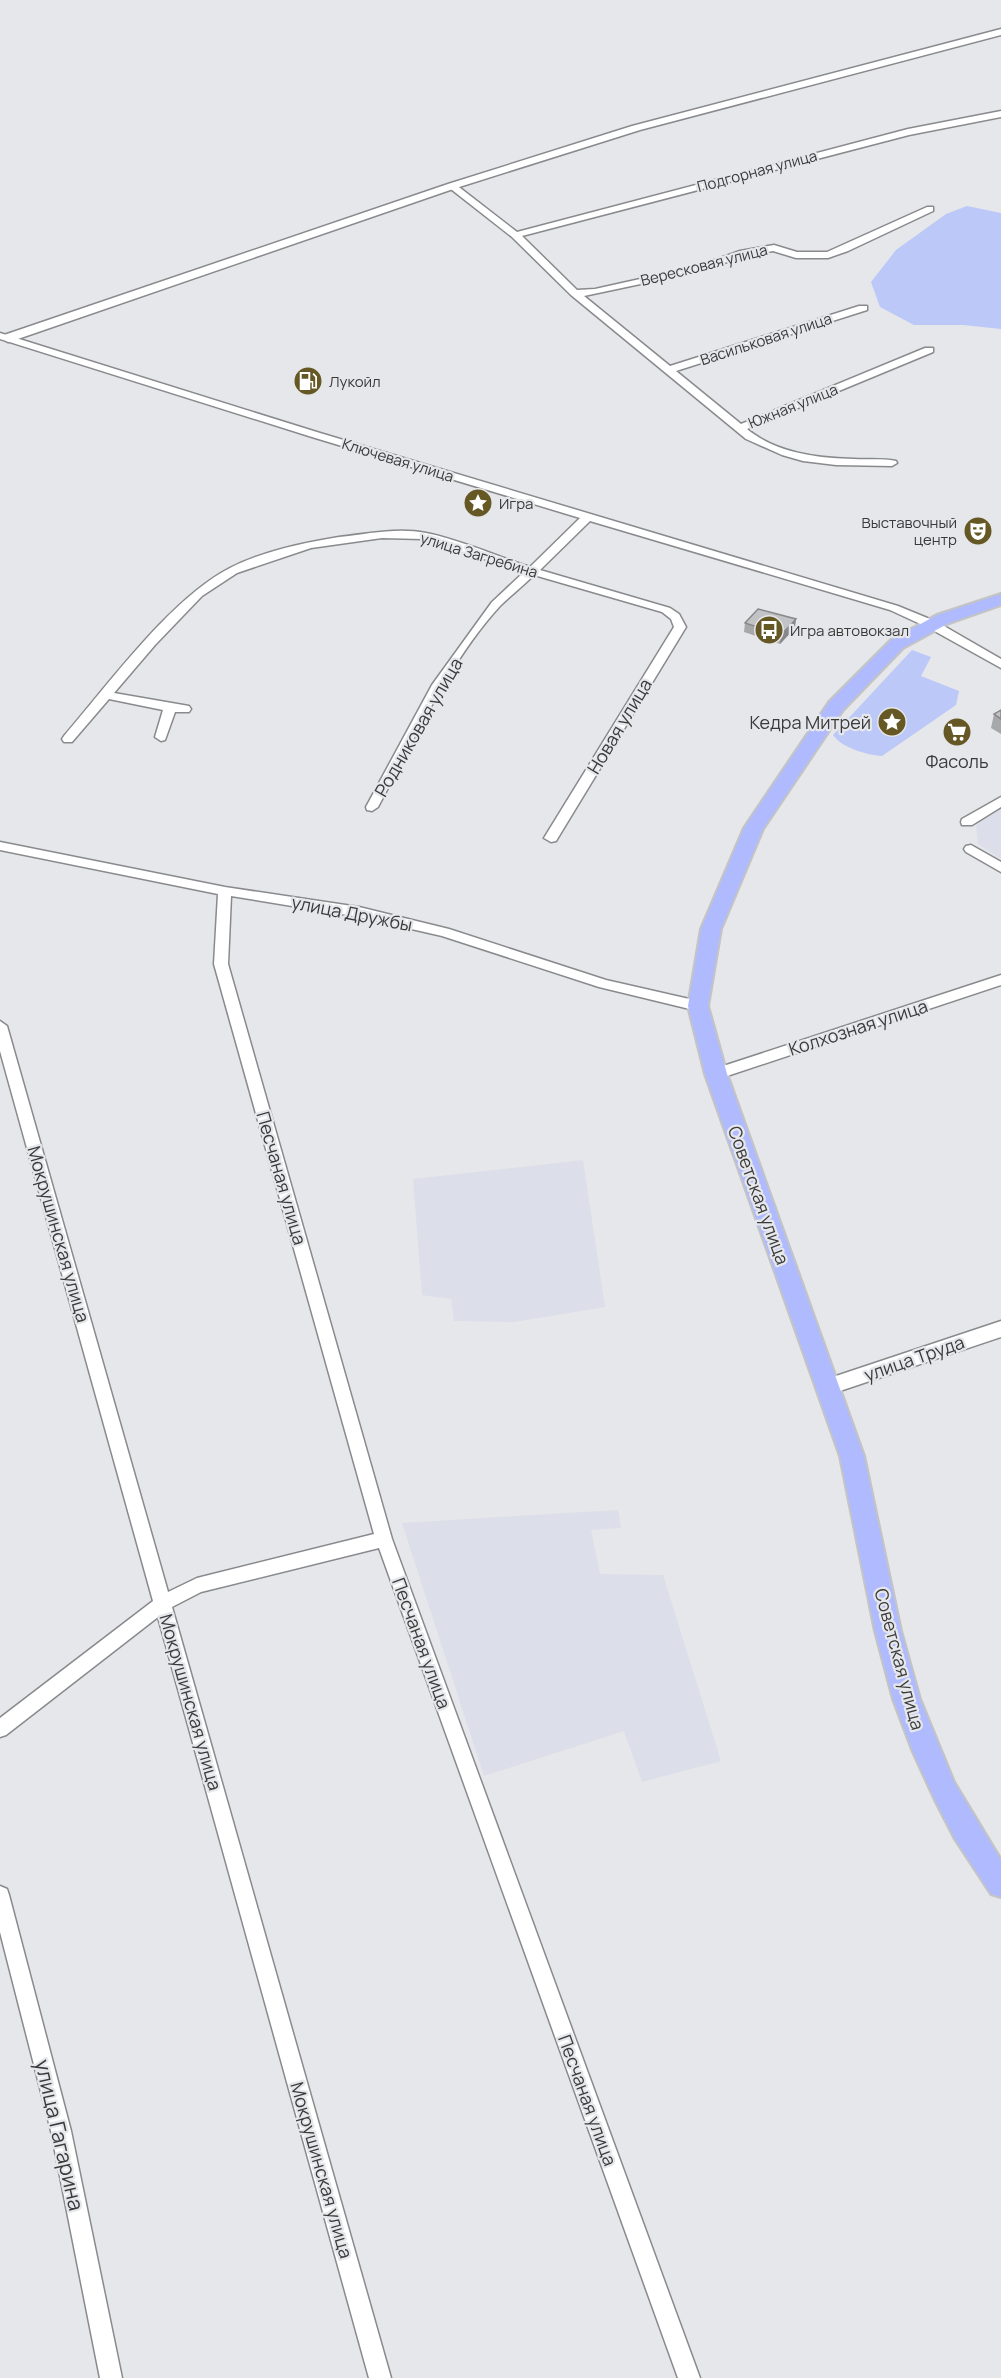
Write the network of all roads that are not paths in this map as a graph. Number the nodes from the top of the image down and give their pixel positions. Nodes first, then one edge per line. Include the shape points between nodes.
1 (1001, 32) edge
2 (1001, 114) edge
3 (452, 186) junction
4 (930, 209) dead end
5 (515, 235) junction
6 (575, 293) junction
7 (863, 308) dead end
8 (4, 337) edge
9 (929, 350) dead end
10 (668, 370) junction
11 (738, 429) junction
12 (892, 463) dead end
13 (587, 517) junction
14 (532, 571) junction
15 (1001, 599) edge
16 (674, 614) joint
17 (933, 625) junction
18 (1001, 664) edge
19 (106, 695) junction
20 (170, 708) junction
21 (184, 709) dead end
22 (161, 737) dead end
23 (69, 739) dead end
24 (1001, 801) edge
25 (372, 807) dead end
26 (967, 822) dead end
27 (550, 838) dead end
28 (0, 846) edge
29 (971, 849) dead end
30 (1001, 868) edge
31 (225, 891) junction
32 (1001, 980) edge
33 (698, 1006) junction
34 (0, 1026) edge
35 (716, 1074) junction
36 (1001, 1329) edge
37 (828, 1387) junction
38 (384, 1539) junction
39 (164, 1603) junction
40 (0, 1729) edge
41 (1001, 1884) edge
42 (0, 1895) edge
43 (111, 2378) edge
44 (380, 2378) edge
45 (689, 2378) edge

1 - 3 street via 696,111
2 - 5 street, Подгорная улица via 908,132
3 - 5 street
3 - 8 street
4 - 6 street, Вересковая улица via 828,255 796,255 774,248 595,292
5 - 6 street
6 - 10 street
7 - 10 street, Васильковая улица
8 - 13 street, Ключевая улица
9 - 11 street, Южная улица
10 - 11 street
11 - 12 street, Южная улица via 771,449 808,460
13 - 14 street, Родниковая улица
13 - 17 street, Ключевая улица via 894,608
14 - 16 street, улица Загребина
14 - 19 street, улица Загребина via 424,536 405,534 343,539 282,552 233,571 198,594
14 - 25 street, Родниковая улица via 496,604 436,688
15 - 17 main road, Советская улица
16 - 27 street, Новая улица via 680,627
17 - 18 street
17 - 33 main road, Советская улица via 897,644 836,706 754,828 711,929
19 - 20 street
19 - 23 street, улица Загребина
20 - 21 street
20 - 22 street
24 - 26 street
28 - 31 street, улица Дружбы
29 - 30 street
31 - 33 street, улица Дружбы via 359,912 444,932 604,984
31 - 38 street, Песчаная улица via 221,964
32 - 35 street, Колхозная улица
33 - 35 main road, Советская улица
34 - 39 street, Мокрушинская улица
35 - 37 main road, Советская улица
36 - 37 street, улица Труда
37 - 41 main road, Советская улица via 852,1456 890,1638 917,1730 943,1791
38 - 39 street via 196,1585
38 - 45 street, Песчаная улица
39 - 40 street
39 - 44 street, Мокрушинская улица
42 - 43 street, улица Гагарина via 61,2131

